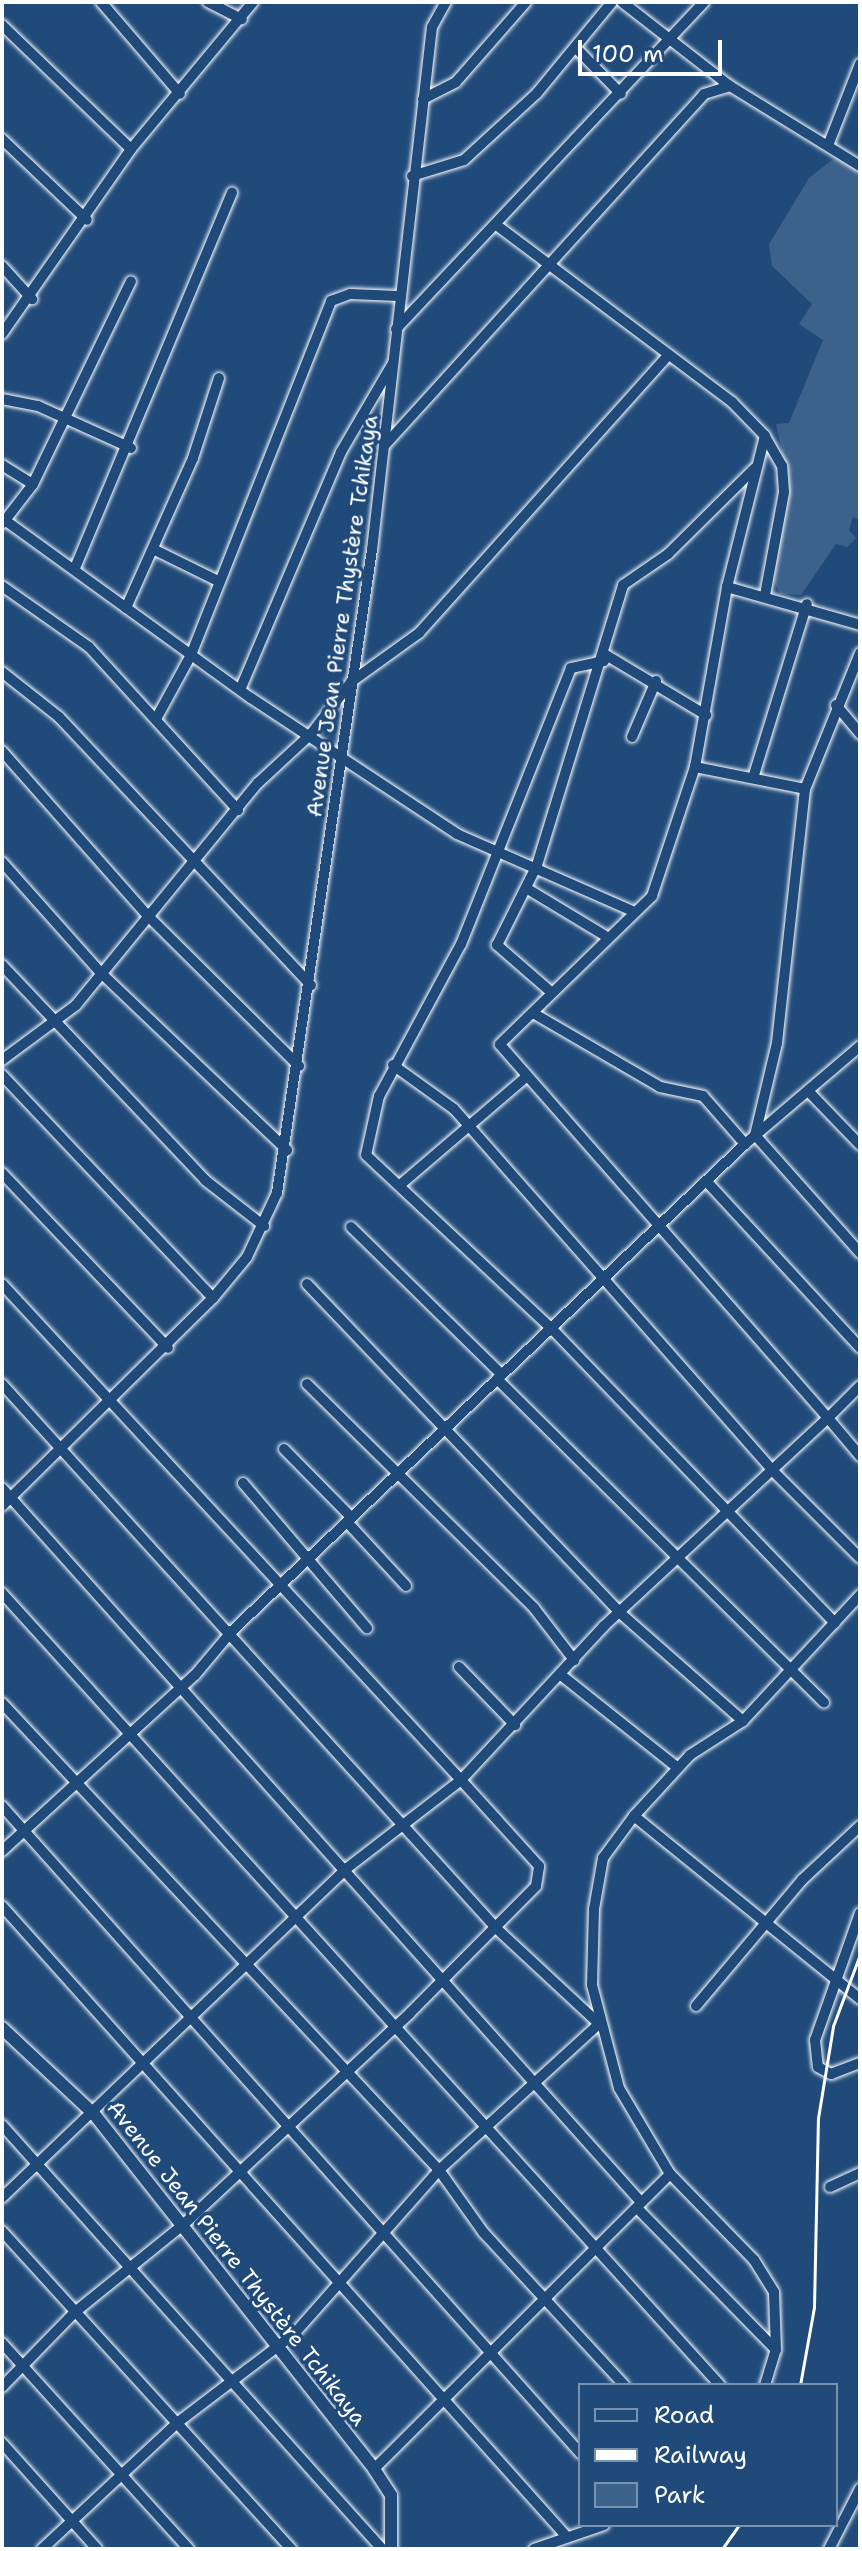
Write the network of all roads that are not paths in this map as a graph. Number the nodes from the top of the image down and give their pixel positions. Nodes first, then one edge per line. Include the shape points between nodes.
1 (101, 2) edge
2 (208, 2) edge
3 (253, 2) edge
4 (446, 2) edge
5 (526, 2) edge
6 (612, 2) edge
7 (622, 2) edge
8 (704, 2) edge
9 (242, 19) junction
10 (2, 25) edge
11 (669, 41) junction
12 (576, 48) junction
13 (860, 64) edge
14 (730, 86) junction
15 (180, 94) junction
16 (621, 94) junction
17 (423, 99) junction
18 (2, 139) edge
19 (829, 143) junction
20 (131, 149) junction
21 (859, 164) edge
22 (412, 176) junction
23 (232, 192) dead end
24 (87, 220) junction
25 (498, 226) junction
26 (553, 263) junction
27 (2, 266) edge
28 (131, 281) dead end
29 (398, 296) junction
30 (32, 299) junction
31 (396, 329) junction
32 (2, 334) edge
33 (667, 357) junction
34 (394, 362) junction
35 (219, 378) dead end
36 (2, 399) edge
37 (67, 418) junction
38 (765, 436) junction
39 (385, 445) junction
40 (131, 448) junction
41 (2, 465) edge
42 (757, 466) junction
43 (33, 484) junction
44 (3, 521) edge
45 (155, 550) junction
46 (75, 568) junction
47 (220, 582) junction
48 (2, 586) edge
49 (727, 587) junction
50 (765, 595) junction
51 (807, 604) junction
52 (126, 608) junction
53 (860, 625) edge
54 (860, 653) edge
55 (191, 655) junction
56 (605, 658) junction
57 (2, 672) edge
58 (656, 681) junction
59 (351, 682) junction
60 (240, 690) junction
61 (836, 705) junction
62 (706, 715) junction
63 (156, 719) junction
64 (311, 734) junction
65 (860, 734) edge
66 (632, 737) dead end
67 (2, 751) edge
68 (343, 761) junction
69 (695, 767) junction
70 (753, 778) junction
71 (805, 789) junction
72 (238, 810) junction
73 (502, 852) junction
74 (197, 861) junction
75 (2, 862) edge
76 (537, 865) junction
77 (526, 888) junction
78 (632, 911) junction
79 (148, 916) junction
80 (604, 935) junction
81 (2, 965) edge
82 (101, 973) junction
83 (311, 985) junction
84 (551, 992) junction
85 (533, 1013) junction
86 (56, 1023) junction
87 (860, 1046) edge
88 (2, 1060) edge
89 (393, 1065) junction
90 (299, 1066) junction
91 (2, 1075) edge
92 (526, 1077) junction
93 (810, 1093) junction
94 (465, 1123) junction
95 (755, 1135) junction
96 (745, 1144) junction
97 (860, 1145) edge
98 (287, 1150) junction
99 (2, 1173) edge
100 (708, 1183) junction
101 (400, 1185) junction
102 (264, 1226) junction
103 (351, 1227) dead end
104 (662, 1230) junction
105 (860, 1253) edge
106 (606, 1280) junction
107 (2, 1284) edge
108 (307, 1284) dead end
109 (213, 1298) junction
110 (552, 1329) junction
111 (168, 1348) junction
112 (860, 1348) edge
113 (499, 1377) junction
114 (2, 1384) edge
115 (307, 1384) dead end
116 (860, 1386) edge
117 (109, 1404) junction
118 (828, 1418) junction
119 (447, 1426) junction
120 (61, 1449) junction
121 (284, 1449) dead end
122 (860, 1456) edge
123 (772, 1470) junction
124 (399, 1472) junction
125 (243, 1483) dead end
126 (2, 1488) edge
127 (11, 1498) junction
128 (2, 1506) edge
129 (726, 1513) junction
130 (349, 1520) junction
131 (311, 1556) junction
132 (860, 1558) edge
133 (676, 1560) junction
134 (279, 1586) junction
135 (406, 1586) dead end
136 (2, 1593) edge
137 (860, 1595) edge
138 (619, 1612) junction
139 (835, 1623) junction
140 (367, 1628) dead end
141 (232, 1631) junction
142 (574, 1660) junction
143 (459, 1667) dead end
144 (786, 1671) junction
145 (561, 1675) junction
146 (184, 1686) junction
147 (2, 1703) edge
148 (824, 1703) dead end
149 (743, 1721) junction
150 (515, 1725) junction
151 (129, 1731) junction
152 (678, 1768) junction
153 (75, 1780) junction
154 (461, 1780) junction
155 (2, 1806) edge
156 (634, 1816) junction
157 (405, 1825) junction
158 (24, 1831) junction
159 (858, 1832) edge
160 (2, 1851) edge
161 (347, 1868) junction
162 (2, 1906) edge
163 (860, 1913) edge
164 (297, 1914) junction
165 (762, 1926) junction
166 (497, 1929) junction
167 (244, 1963) junction
168 (445, 1976) junction
169 (831, 1981) junction
170 (860, 1999) edge
171 (696, 2006) dead end
172 (190, 2014) junction
173 (598, 2024) junction
174 (393, 2026) junction
175 (2, 2028) edge
176 (860, 2063) edge
177 (144, 2066) junction
178 (342, 2072) junction
179 (540, 2085) junction
180 (94, 2114) junction
181 (287, 2124) junction
182 (2, 2125) edge
183 (489, 2129) junction
184 (37, 2165) junction
185 (238, 2170) junction
186 (439, 2170) junction
187 (860, 2173) edge
188 (670, 2174) junction
189 (830, 2187) dead end
190 (2, 2198) edge
191 (639, 2205) junction
192 (184, 2224) junction
193 (2, 2231) edge
194 (381, 2231) junction
195 (598, 2253) junction
196 (131, 2267) junction
197 (337, 2287) junction
198 (549, 2299) junction
199 (75, 2312) junction
200 (2, 2343) edge
201 (279, 2347) junction
202 (488, 2350) junction
203 (776, 2350) junction
204 (25, 2368) junction
205 (232, 2378) junction
206 (622, 2383) edge
207 (718, 2383) edge
208 (766, 2383) edge
209 (2, 2387) edge
210 (441, 2398) junction
211 (177, 2423) junction
212 (2, 2443) edge
213 (578, 2451) edge
214 (374, 2469) junction
215 (122, 2473) junction
216 (860, 2489) edge
217 (73, 2521) junction
218 (598, 2527) edge
219 (567, 2537) junction
220 (42, 2549) edge
221 (97, 2549) edge
222 (189, 2549) edge
223 (291, 2549) edge
224 (382, 2549) edge
225 (391, 2549) edge
226 (534, 2549) edge
227 (829, 2549) edge

1 - 15 street
2 - 9 street
3 - 9 street
4 - 17 street, Avenue Jean Pierre Thystère Tchikaya via 435,19
5 - 17 street via 446,91
6 - 12 street
7 - 11 street
8 - 11 street
9 - 15 street
10 - 20 street
11 - 14 street
11 - 16 street
12 - 16 street
12 - 22 street via 464,160
13 - 19 street
14 - 19 street
14 - 26 street via 704,94
15 - 20 street
16 - 25 street
17 - 22 street, Avenue Jean Pierre Thystère Tchikaya
18 - 24 street
19 - 21 street
20 - 24 street
22 - 29 street, Avenue Jean Pierre Thystère Tchikaya
23 - 40 street
24 - 30 street
25 - 26 street
25 - 31 street
26 - 33 street
26 - 39 street
27 - 30 street
28 - 37 street
29 - 31 street, Avenue Jean Pierre Thystère Tchikaya
29 - 47 street via 350,294 331,301
30 - 32 street
31 - 34 street, Avenue Jean Pierre Thystère Tchikaya
33 - 38 street
33 - 59 street via 419,633
34 - 39 street, Avenue Jean Pierre Thystère Tchikaya
34 - 60 street via 341,452
35 - 45 street
36 - 37 street
37 - 40 street
37 - 43 street
38 - 42 street
38 - 50 street via 782,466 784,492
39 - 59 street, Avenue Jean Pierre Thystère Tchikaya
40 - 46 street
41 - 43 street
42 - 49 street
42 - 56 street via 668,554 623,585
43 - 44 street
44 - 46 street
45 - 47 street
45 - 52 street
46 - 52 street
47 - 55 street
48 - 63 street via 89,647
49 - 50 street
49 - 62 street
50 - 51 street
51 - 53 street
51 - 70 street
52 - 55 street
54 - 61 street
55 - 60 street
55 - 63 street
56 - 58 street
56 - 73 street via 571,668
56 - 76 street
57 - 74 street via 59,717
58 - 62 street
58 - 66 street
59 - 64 street
59 - 68 street, Avenue Jean Pierre Thystère Tchikaya
60 - 64 street
61 - 65 street
61 - 71 street
62 - 69 street
63 - 72 street
64 - 68 street
64 - 72 street
67 - 79 street
68 - 73 street via 457,834
68 - 83 street, Avenue Jean Pierre Thystère Tchikaya
69 - 70 street
69 - 78 street via 652,896
70 - 71 street
71 - 95 street via 777,1043
72 - 74 street
73 - 76 street
73 - 89 street
74 - 79 street
74 - 83 street
75 - 82 street
76 - 77 street
76 - 78 street
77 - 80 street
77 - 84 street via 498,949
78 - 80 street
79 - 82 street
79 - 90 street
80 - 84 street
81 - 86 street
82 - 86 street
82 - 98 street
83 - 90 street, Avenue Jean Pierre Thystère Tchikaya
84 - 85 street
85 - 92 street via 500,1044
85 - 96 street via 660,1087 703,1096
86 - 88 street
86 - 102 street via 205,1180
87 - 93 street
89 - 94 street
89 - 101 street via 366,1155
90 - 98 street, Avenue Jean Pierre Thystère Tchikaya
91 - 109 street
92 - 94 street
92 - 104 street
93 - 95 street
93 - 97 street
94 - 101 street
94 - 106 street
95 - 96 street
95 - 105 street
96 - 100 street
98 - 102 street, Avenue Jean Pierre Thystère Tchikaya
99 - 111 street
100 - 104 street
100 - 112 street
101 - 110 street
102 - 109 street, Avenue Jean Pierre Thystère Tchikaya
103 - 113 street
104 - 106 street
104 - 118 street
106 - 110 street
106 - 123 street
107 - 117 street
108 - 119 street
109 - 111 street, Avenue Jean Pierre Thystère Tchikaya
110 - 113 street
110 - 129 street
111 - 117 street, Avenue Jean Pierre Thystère Tchikaya
113 - 119 street
113 - 133 street
114 - 120 street
115 - 124 street
116 - 118 street
117 - 120 street, Avenue Jean Pierre Thystère Tchikaya
117 - 134 street
118 - 122 street
118 - 123 street
119 - 124 street
119 - 138 street
120 - 127 street, Avenue Jean Pierre Thystère Tchikaya
120 - 141 street
121 - 130 street
123 - 129 street
123 - 132 street
124 - 130 street
124 - 142 street via 534,1608
125 - 131 street
126 - 127 street
127 - 128 street, Avenue Jean Pierre Thystère Tchikaya
127 - 146 street
129 - 133 street
129 - 139 street
130 - 131 street
130 - 135 street
131 - 134 street
131 - 140 street
133 - 138 street
133 - 144 street
134 - 141 street
134 - 154 street
136 - 151 street
137 - 139 street
138 - 142 street
138 - 149 street
139 - 144 street
141 - 146 street
141 - 157 street
142 - 145 street
143 - 150 street
144 - 148 street
144 - 149 street
145 - 150 street
145 - 152 street
146 - 151 street
146 - 161 street
147 - 153 street
149 - 152 street
150 - 154 street
151 - 153 street
151 - 164 street
152 - 156 street
153 - 158 street
153 - 167 street
154 - 157 street
154 - 166 street via 539,1866 536,1886
155 - 158 street
156 - 165 street
156 - 173 street via 603,1858 594,1909
157 - 161 street
157 - 166 street
158 - 160 street
158 - 172 street
159 - 165 street
161 - 164 street
161 - 168 street
162 - 177 street
163 - 169 street
164 - 167 street
164 - 174 street
165 - 169 street
165 - 171 street
166 - 168 street
166 - 173 street
167 - 172 street
167 - 178 street
168 - 174 street
168 - 179 street
169 - 170 street
169 - 176 street via 816,2031 818,2067 841,2074
172 - 177 street
172 - 181 street
173 - 179 street
173 - 188 street via 619,2088
174 - 178 street
174 - 183 street
175 - 180 street, Avenue Jean Pierre Thystère Tchikaya
177 - 180 street
177 - 185 street
178 - 181 street
178 - 186 street
179 - 183 street
179 - 191 street
180 - 184 street
180 - 192 street, Avenue Jean Pierre Thystère Tchikaya
181 - 185 street
181 - 194 street
182 - 184 street
183 - 186 street
183 - 195 street
184 - 190 street
184 - 196 street
185 - 192 street
185 - 197 street
186 - 194 street
186 - 198 street via 483,2232
187 - 189 street
188 - 191 street
188 - 203 street via 754,2260 774,2292
191 - 195 street
191 - 203 street
192 - 196 street
192 - 201 street, Avenue Jean Pierre Thystère Tchikaya
193 - 199 street
194 - 197 street
194 - 202 street
195 - 198 street
195 - 207 street
196 - 199 street
196 - 205 street
197 - 201 street
197 - 210 street
198 - 202 street
198 - 206 street
199 - 204 street
199 - 211 street
200 - 204 street
201 - 205 street
201 - 214 street, Avenue Jean Pierre Thystère Tchikaya
202 - 210 street
202 - 213 street
203 - 208 street
204 - 209 street
204 - 215 street
205 - 211 street
205 - 224 street
210 - 214 street
210 - 219 street
211 - 215 street
211 - 223 street
212 - 217 street
214 - 225 street, Avenue Jean Pierre Thystère Tchikaya via 391,2495
215 - 217 street
215 - 222 street
216 - 227 street
217 - 220 street
217 - 221 street
218 - 219 street
219 - 226 street

